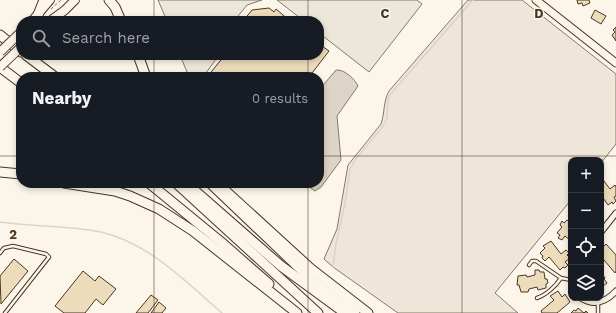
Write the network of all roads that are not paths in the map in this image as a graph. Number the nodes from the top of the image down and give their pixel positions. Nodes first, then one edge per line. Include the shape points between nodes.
1 (44, 0) edge
2 (50, 0) edge
3 (75, 0) edge
4 (109, 0) edge
5 (119, 0) edge
6 (536, 0) edge
7 (36, 16) edge
8 (37, 16) edge
9 (57, 16) edge
10 (120, 16) edge
11 (123, 16) edge
12 (1, 35) edge
13 (16, 37) edge
14 (16, 48) edge
15 (0, 52) edge
16 (16, 52) edge
17 (32, 60) edge
18 (33, 60) edge
19 (140, 60) edge
20 (616, 63) edge
21 (0, 67) edge
22 (46, 72) edge
23 (48, 72) edge
24 (144, 72) edge
25 (16, 79) edge
26 (0, 172) edge
27 (16, 174) edge
28 (0, 176) edge
29 (16, 178) edge
30 (99, 188) edge
31 (155, 188) edge
32 (181, 188) edge
33 (192, 188) edge
34 (215, 188) edge
35 (222, 188) edge
36 (616, 213) edge
37 (603, 229) edge
38 (0, 253) edge
39 (529, 265) dead end
40 (561, 278) junction
41 (568, 279) edge
42 (616, 291) edge
43 (537, 298) dead end
44 (588, 301) edge
45 (598, 302) junction
46 (5, 313) edge
47 (298, 313) edge
48 (318, 313) edge
49 (345, 313) edge
50 (355, 313) edge
51 (368, 313) edge
52 (598, 313) edge

1 - 7 highway
2 - 8 main road
3 - 9 main road
4 - 10 highway
5 - 11 highway
6 - 20 street
12 - 14 highway
13 - 15 main road, bridge
16 - 21 main road, bridge
17 - 22 highway
18 - 23 highway
19 - 24 highway
21 - 25 highway
26 - 27 highway
28 - 29 highway
30 - 47 highway via 135,198 173,217
31 - 47 highway via 221,242
32 - 48 highway
33 - 49 highway via 267,254
34 - 50 highway via 302,271
35 - 51 highway via 310,268
36 - 37 street
38 - 46 lane via 4,248 13,246 49,257
39 - 40 lane via 536,261
40 - 41 lane
40 - 43 lane
42 - 45 street
44 - 45 street
45 - 52 lane

